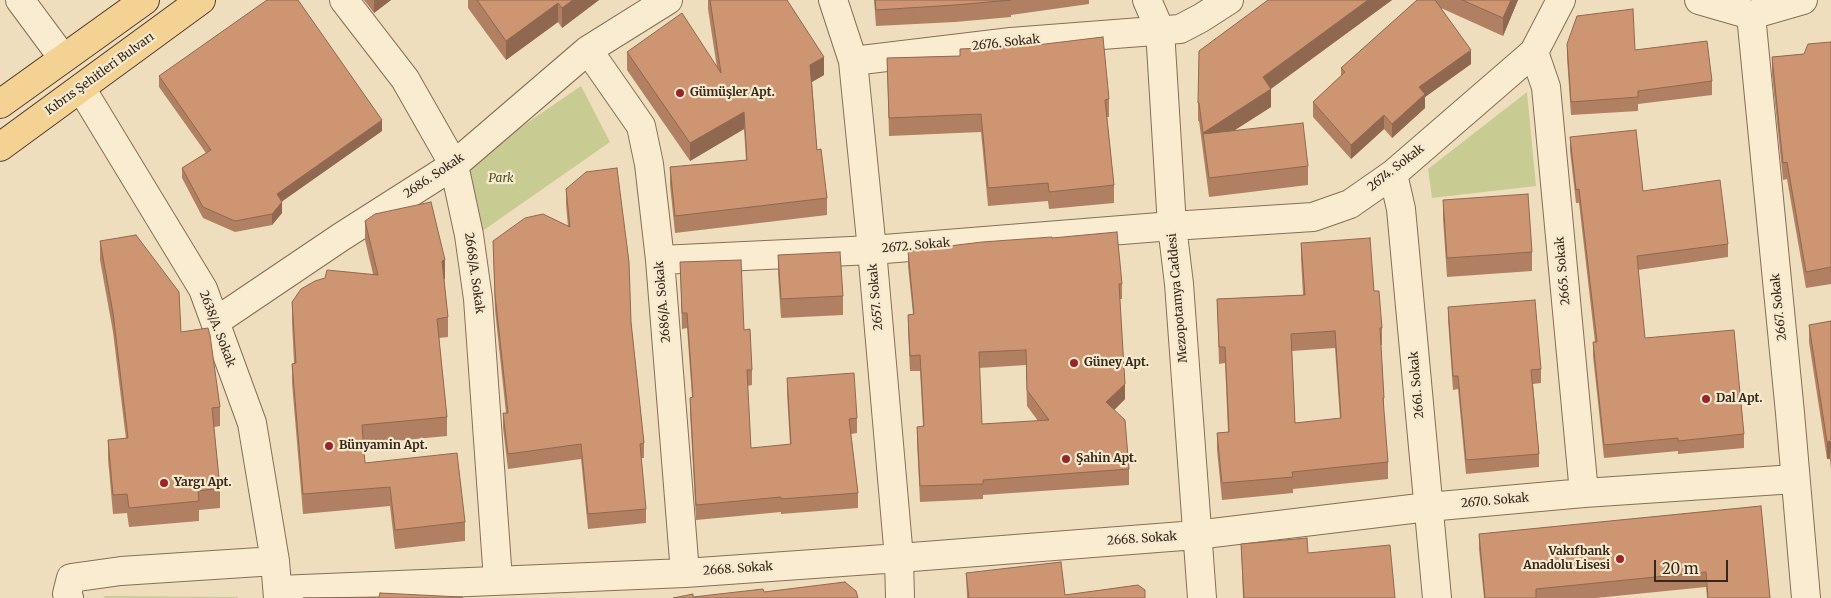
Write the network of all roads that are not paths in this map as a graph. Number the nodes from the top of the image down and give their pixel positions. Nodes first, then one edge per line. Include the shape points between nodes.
1 (20, 0) edge
2 (145, 0) edge
3 (200, 0) edge
4 (344, 0) edge
5 (668, 0) edge
6 (833, 0) edge
7 (1147, 0) edge
8 (1229, 0) edge
9 (1561, 0) edge
10 (1699, 0) edge
11 (1804, 0) edge
12 (1751, 15) junction
13 (1160, 30) junction
14 (588, 50) junction
15 (1534, 52) junction
16 (63, 58) junction
17 (853, 61) junction
18 (81, 88) junction
19 (0, 104) edge
20 (0, 147) edge
21 (454, 165) junction
22 (1393, 174) junction
23 (1172, 226) junction
24 (872, 250) junction
25 (660, 260) junction
26 (215, 322) junction
27 (1795, 479) junction
28 (1584, 493) junction
29 (1428, 507) junction
30 (1196, 535) junction
31 (899, 558) junction
32 (276, 561) junction
33 (685, 573) junction
34 (498, 580) junction
35 (562, 588) edge
36 (279, 594) edge
37 (69, 598) edge
38 (900, 598) edge
39 (1202, 598) edge
40 (1437, 598) edge
41 (1806, 598) edge

1 - 16 street
2 - 16 main road
3 - 18 main road, Kıbrıs Şehitleri Bulvarı
4 - 21 street, 2668/A. Sokak via 405,78
5 - 14 street, 2686. Sokak
6 - 17 street, 2657. Sokak
7 - 13 street, Mezopotamya Caddesi
8 - 13 street, 2676. Sokak via 1180,28
9 - 15 street, 2674. Sokak
10 - 12 street
11 - 12 street
12 - 27 street, 2667. Sokak
13 - 17 street, 2676. Sokak via 1011,42
13 - 23 street, Mezopotamya Caddesi
14 - 21 street, 2686. Sokak
14 - 25 street, 2686/A. Sokak via 641,126 649,164
15 - 22 street, 2674. Sokak
15 - 28 street, 2665. Sokak via 1546,87
16 - 19 main road
17 - 24 street, 2657. Sokak
18 - 20 main road, Kıbrıs Şehitleri Bulvarı
18 - 26 street, 2638/A. Sokak via 203,289
21 - 26 street, 2686. Sokak
21 - 34 street, 2668/A. Sokak via 469,234 478,299
22 - 23 street, 2674. Sokak via 1350,204 1314,217
22 - 29 street, 2661. Sokak via 1401,209
23 - 24 street, 2672. Sokak
23 - 30 street, Mezopotamya Caddesi
24 - 25 street, 2672. Sokak
24 - 31 street, 2657. Sokak
25 - 33 street, 2686/A. Sokak
26 - 32 street, 2638/A. Sokak via 252,423
27 - 28 street, 2670. Sokak
27 - 41 street, 2667. Sokak
28 - 29 street, 2670. Sokak
29 - 30 street, 2670. Sokak
29 - 40 street, 2661. Sokak
30 - 31 street, 2668. Sokak
30 - 39 street, Mezopotamya Caddesi
31 - 33 street, 2668. Sokak
31 - 38 street, 2657. Sokak
32 - 36 street, 2638/A. Sokak
32 - 37 street via 121,571 71,578
33 - 35 street, 2668. Sokak
34 - 35 street, 2668. Sokak
34 - 36 street, 2668. Sokak

